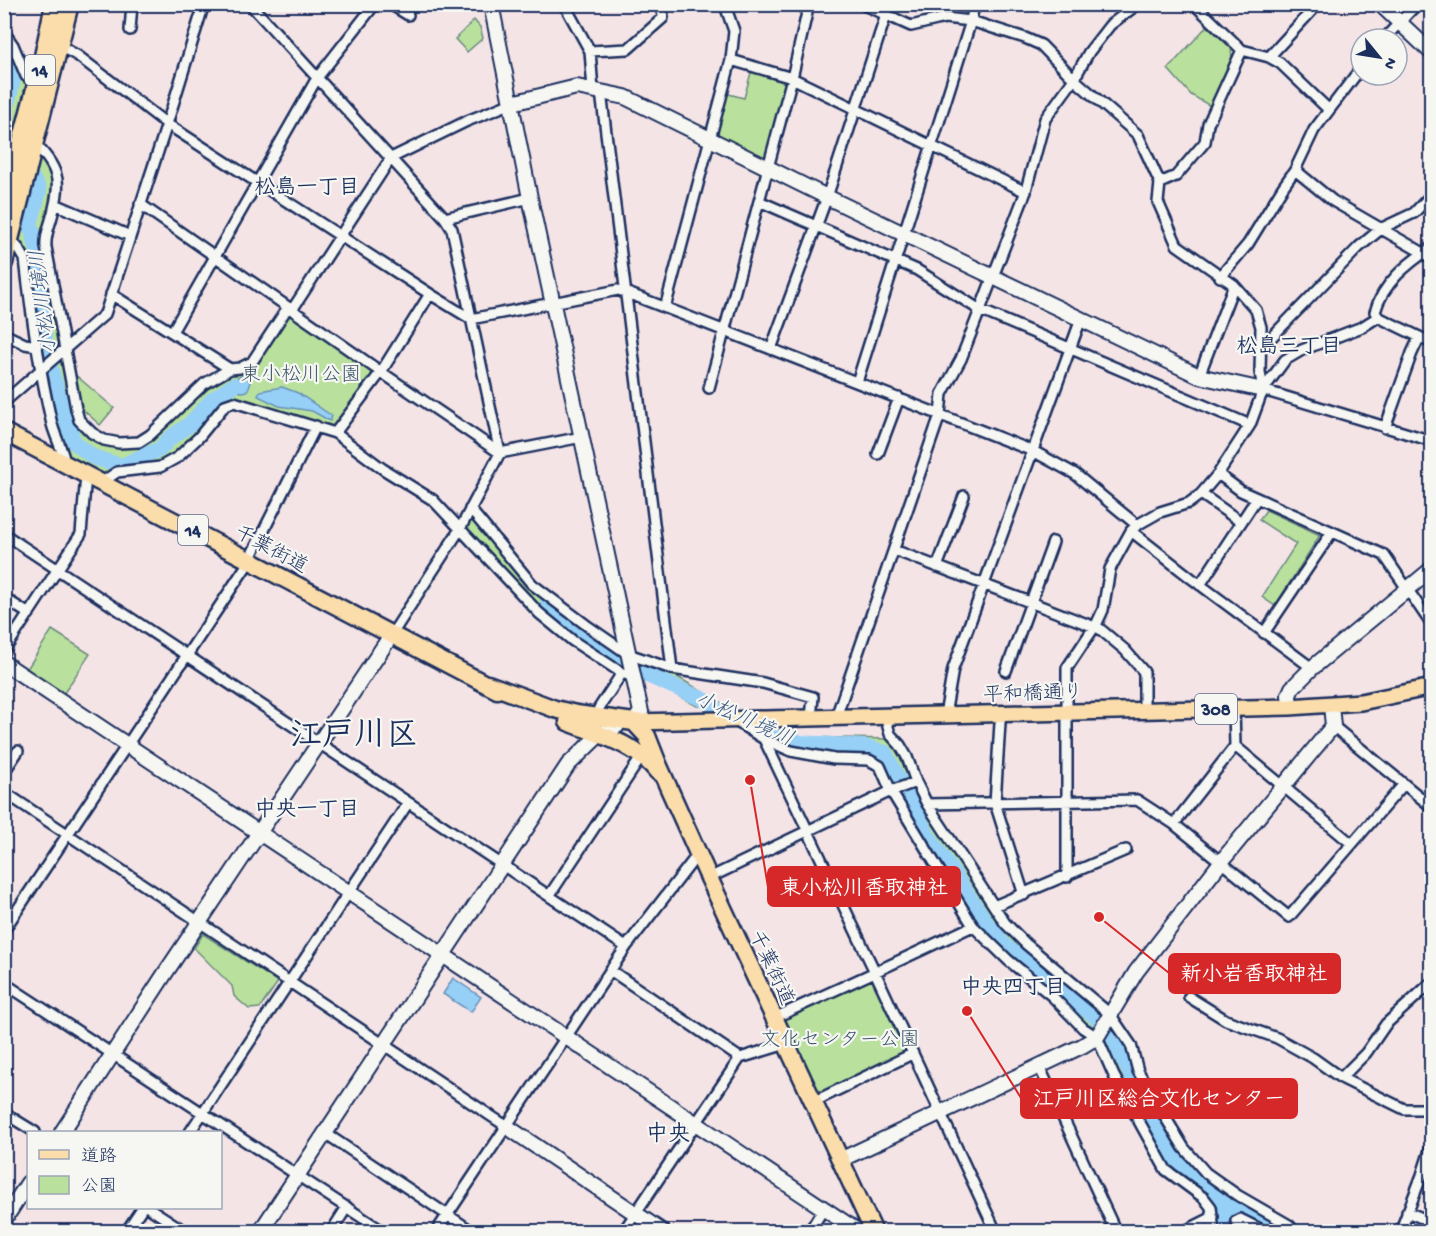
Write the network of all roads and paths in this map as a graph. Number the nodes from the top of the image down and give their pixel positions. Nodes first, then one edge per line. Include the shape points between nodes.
1 (54, 4) edge
2 (70, 4) edge
3 (132, 4) edge
4 (204, 4) edge
5 (250, 4) edge
6 (375, 4) edge
7 (390, 4) edge
8 (492, 4) edge
9 (564, 4) edge
10 (662, 4) edge
11 (729, 4) edge
12 (808, 4) edge
13 (862, 4) edge
14 (886, 4) edge
15 (974, 4) edge
16 (1138, 4) edge
17 (1194, 4) edge
18 (1318, 4) edge
19 (1380, 4) edge
20 (1417, 4) edge
21 (408, 15) dead end
22 (886, 15) junction
23 (971, 21) junction
24 (1400, 23) junction
25 (1396, 27) edge
26 (130, 30) dead end
27 (4, 32) edge
28 (60, 46) junction
29 (1242, 50) junction
30 (590, 51) junction
31 (1431, 53) edge
32 (1269, 57) junction
33 (731, 60) junction
34 (317, 78) junction
35 (792, 78) junction
36 (1074, 79) junction
37 (37, 82) junction
38 (1349, 83) edge
39 (597, 91) junction
40 (512, 103) junction
41 (856, 109) junction
42 (1328, 109) junction
43 (167, 124) junction
44 (709, 139) junction
45 (31, 142) junction
46 (932, 146) junction
47 (391, 158) junction
48 (768, 167) junction
49 (15, 171) edge
50 (1295, 171) junction
51 (258, 182) junction
52 (1160, 183) junction
53 (1026, 192) junction
54 (1431, 194) edge
55 (827, 197) junction
56 (530, 198) junction
57 (759, 201) junction
58 (55, 204) junction
59 (140, 204) junction
60 (4, 207) edge
61 (445, 218) junction
62 (816, 226) junction
63 (1382, 228) junction
64 (904, 234) junction
65 (130, 236) junction
66 (340, 236) junction
67 (10, 239) junction
68 (1429, 253) edge
69 (215, 256) junction
70 (895, 260) junction
71 (4, 263) edge
72 (992, 277) junction
73 (1220, 277) junction
74 (1234, 285) junction
75 (625, 292) junction
76 (111, 294) junction
77 (430, 294) junction
78 (554, 303) junction
79 (290, 308) junction
80 (665, 308) junction
81 (980, 310) junction
82 (1378, 317) junction
83 (471, 318) junction
84 (1081, 319) junction
85 (724, 331) junction
86 (172, 332) junction
87 (4, 334) edge
88 (1419, 338) junction
89 (1431, 344) edge
90 (37, 346) junction
91 (1071, 348) junction
92 (1261, 348) junction
93 (771, 349) junction
94 (61, 353) junction
95 (42, 368) junction
96 (230, 369) junction
97 (381, 372) junction
98 (1198, 376) junction
99 (856, 382) junction
100 (709, 388) dead end
101 (1263, 390) junction
102 (899, 398) junction
103 (4, 402) edge
104 (940, 415) junction
105 (1250, 425) junction
106 (316, 426) junction
107 (1385, 428) junction
108 (4, 432) edge
109 (335, 433) junction
110 (582, 437) junction
111 (1431, 441) edge
112 (1033, 451) junction
113 (500, 453) junction
114 (878, 454) dead end
115 (65, 464) junction
116 (1218, 474) junction
117 (86, 475) junction
118 (101, 483) junction
119 (1201, 494) junction
120 (964, 496) dead end
121 (1257, 498) junction
122 (470, 509) junction
123 (1241, 522) junction
124 (1134, 528) junction
125 (460, 530) junction
126 (1332, 532) junction
127 (4, 534) edge
128 (1053, 542) dead end
129 (894, 550) junction
130 (250, 560) junction
131 (937, 567) junction
132 (58, 570) junction
133 (1430, 571) edge
134 (983, 585) junction
135 (1200, 585) junction
136 (1408, 588) junction
137 (4, 598) edge
138 (1031, 603) junction
139 (29, 614) junction
140 (1431, 625) edge
141 (1095, 626) junction
142 (1264, 633) junction
143 (392, 634) junction
144 (4, 651) edge
145 (628, 654) junction
146 (186, 656) junction
147 (4, 663) edge
148 (1312, 668) junction
149 (672, 669) junction
150 (1006, 671) dead end
151 (628, 675) junction
152 (488, 684) junction
153 (1431, 687) edge
154 (1331, 705) junction
155 (1290, 707) junction
156 (1234, 709) junction
157 (1144, 710) junction
158 (1067, 711) junction
159 (945, 715) junction
160 (885, 716) junction
161 (836, 717) junction
162 (811, 718) junction
163 (735, 720) junction
164 (568, 722) junction
165 (1000, 723) dead end
166 (626, 724) junction
167 (600, 726) junction
168 (1333, 726) junction
169 (764, 739) junction
170 (319, 742) junction
171 (126, 744) junction
172 (1235, 746) junction
173 (18, 751) dead end
174 (642, 756) junction
175 (568, 765) junction
176 (4, 772) edge
177 (914, 783) junction
178 (1404, 784) junction
179 (1284, 787) junction
180 (893, 791) junction
181 (4, 792) edge
182 (670, 793) junction
183 (1067, 801) junction
184 (408, 803) junction
185 (995, 803) junction
186 (927, 804) junction
187 (1431, 807) edge
188 (1174, 824) junction
189 (259, 831) junction
190 (808, 831) junction
191 (67, 834) junction
192 (1352, 844) junction
193 (1126, 850) dead end
194 (698, 854) junction
195 (1221, 862) junction
196 (502, 864) junction
197 (1067, 877) junction
198 (709, 878) junction
199 (348, 892) junction
200 (1024, 895) junction
201 (549, 896) junction
202 (994, 906) junction
203 (199, 923) junction
204 (973, 926) junction
205 (4, 930) edge
206 (626, 946) junction
207 (443, 955) junction
208 (610, 970) junction
209 (875, 972) junction
210 (290, 982) junction
211 (1431, 982) edge
212 (4, 983) edge
213 (1189, 997) dead end
214 (774, 1018) junction
215 (1103, 1026) junction
216 (567, 1036) junction
217 (384, 1044) junction
218 (786, 1044) junction
219 (113, 1054) junction
220 (912, 1054) junction
221 (740, 1058) junction
222 (1039, 1066) junction
223 (1341, 1078) junction
224 (813, 1102) junction
225 (1431, 1112) edge
226 (4, 1113) edge
227 (202, 1113) junction
228 (940, 1113) junction
229 (695, 1123) junction
230 (506, 1126) junction
231 (33, 1131) edge
232 (63, 1131) edge
233 (191, 1131) edge
234 (325, 1133) junction
235 (1431, 1144) edge
236 (840, 1160) junction
237 (297, 1174) junction
238 (27, 1185) edge
239 (347, 1207) junction
240 (824, 1208) junction
241 (141, 1209) edge
242 (151, 1209) edge
243 (1407, 1212) junction
244 (635, 1213) junction
245 (447, 1214) junction
246 (1213, 1217) junction
247 (4, 1220) edge
248 (1431, 1222) edge
249 (874, 1231) edge
250 (126, 1232) edge
251 (186, 1232) edge
252 (260, 1232) edge
253 (332, 1232) edge
254 (384, 1232) edge
255 (436, 1232) edge
256 (472, 1232) edge
257 (623, 1232) edge
258 (663, 1232) edge
259 (809, 1232) edge
260 (860, 1232) edge
261 (996, 1232) edge
262 (1116, 1232) edge
263 (1183, 1232) edge
264 (1214, 1232) edge
265 (1242, 1232) edge
266 (1266, 1232) edge
267 (1295, 1232) edge
268 (1400, 1232) edge

1 - 37 highway, 14
2 - 28 highway, 14
3 - 26 street
4 - 43 street
5 - 34 street
6 - 34 street
7 - 21 street
8 - 40 street
9 - 30 street
10 - 30 street via 663,18 628,49
11 - 33 street via 727,11 734,31
12 - 35 street
13 - 22 street
14 - 22 street
15 - 23 street
16 - 36 street via 1110,26
17 - 29 street
18 - 32 street
19 - 24 street
20 - 24 street
22 - 23 street via 911,26 945,18
22 - 41 street
23 - 36 street via 1041,45
23 - 46 street
24 - 25 street
24 - 31 street
27 - 37 street via 26,76
28 - 43 street
28 - 45 highway, 14
29 - 32 street
29 - 52 street via 1208,124 1205,142 1176,176
30 - 39 street
32 - 42 street
33 - 35 street
33 - 44 street
34 - 47 street
34 - 51 street
35 - 41 street
35 - 48 street
36 - 52 street via 1138,135
36 - 53 street via 1045,119
37 - 45 highway, 14
38 - 42 street
39 - 40 street via 577,87
39 - 44 street via 625,97
39 - 75 street
40 - 47 street
40 - 56 street
41 - 46 street
41 - 55 street
42 - 50 street
43 - 51 street
43 - 59 street
44 - 48 street
44 - 80 street
45 - 49 highway, 14
45 - 58 street via 50,160 57,176
46 - 53 street
46 - 64 street
47 - 61 street
47 - 66 street
48 - 55 street
48 - 57 street
49 - 60 highway, 14
49 - 67 highway, 14
50 - 63 street via 1333,201
50 - 73 street via 1248,244
51 - 66 street
51 - 69 street
52 - 73 street via 1158,202 1177,245
53 - 72 street
54 - 63 street via 1414,213
55 - 62 street
55 - 64 street
56 - 61 street
56 - 78 street
57 - 62 street
57 - 85 street
58 - 65 street
58 - 94 street via 45,239
59 - 65 street
59 - 69 street
61 - 83 street via 452,229
62 - 70 street
62 - 93 street
63 - 68 street
63 - 92 street
64 - 70 street
64 - 72 street
65 - 76 street
66 - 77 street
66 - 79 street
67 - 71 highway, 14
67 - 90 street via 25,259
68 - 82 street via 1401,270 1379,298
69 - 79 street
69 - 86 street
70 - 81 street
70 - 99 street
72 - 81 street
72 - 84 street
73 - 74 street
74 - 92 street via 1256,310
74 - 98 street
75 - 78 street via 618,290
75 - 80 street
75 - 149 street
76 - 86 street
76 - 94 street via 105,314
77 - 83 street
77 - 97 street
78 - 83 street
78 - 110 street
79 - 96 street via 252,362
79 - 97 street
80 - 85 street
81 - 91 street
81 - 104 street via 942,394
82 - 88 street
82 - 101 street via 1285,360
83 - 113 street
84 - 91 street
84 - 98 street
85 - 93 street
85 - 100 street
86 - 96 street
87 - 90 street
88 - 89 street
88 - 107 street
90 - 95 street
91 - 105 street
91 - 112 street
92 - 101 street
93 - 99 street
94 - 95 street
94 - 96 street via 79,420 104,440 119,443 138,442 150,435 204,384
95 - 103 street
95 - 115 street via 52,424 63,447
97 - 109 street
97 - 113 street
98 - 101 street
99 - 102 street
101 - 105 street
101 - 107 street
102 - 104 street
102 - 114 street
104 - 112 street
104 - 129 street
105 - 116 street
106 - 109 street
106 - 118 street via 234,402 225,405 178,457 160,467 117,472
106 - 130 street
107 - 111 street
108 - 115 highway, 千葉街道 / 14
109 - 125 street via 433,500
110 - 113 street
110 - 145 street
112 - 124 street via 1075,474
112 - 134 street
113 - 122 street
115 - 117 highway, 千葉街道 / 14
116 - 119 street
116 - 121 street
117 - 118 highway, 千葉街道 / 14
117 - 132 street via 81,534
118 - 130 highway, 千葉街道 / 14
119 - 123 street
119 - 124 street
120 - 131 street
121 - 123 street
121 - 126 street
122 - 125 street
122 - 145 street via 532,584
123 - 135 street
124 - 135 street
124 - 141 street via 1110,569 1103,610
125 - 143 street
125 - 151 street via 539,613 573,641
126 - 136 street via 1384,555
126 - 142 street
127 - 132 street
128 - 138 street
129 - 131 street
129 - 161 street
130 - 143 highway, 千葉街道 / 14
130 - 146 street
131 - 134 street
132 - 139 street
132 - 146 street
133 - 136 street
134 - 138 street
134 - 159 street via 953,669
135 - 142 street
136 - 140 street
136 - 148 street
137 - 139 street
138 - 141 street
138 - 150 street
139 - 144 street
141 - 157 street via 1125,650 1144,672
141 - 158 street via 1067,668
142 - 148 street
143 - 152 highway, 千葉街道 / 14
143 - 170 street
145 - 149 street
145 - 151 street
146 - 170 street
146 - 171 street
147 - 171 street
148 - 155 street via 1290,692
149 - 162 street via 763,683 813,697
151 - 166 street via 641,711
151 - 167 street via 599,708
152 - 164 highway, 千葉街道 / 14 via 524,706
152 - 167 highway, 千葉街道 / 14
153 - 154 main road, 平和橋通り / 308
154 - 155 main road, 平和橋通り / 308
154 - 168 street
155 - 156 main road, 平和橋通り / 308
156 - 157 main road, 平和橋通り / 308
156 - 172 street
157 - 158 main road, 平和橋通り / 308
158 - 159 main road, 平和橋通り / 308
158 - 183 street
159 - 160 main road, 平和橋通り / 308
160 - 161 main road, 平和橋通り / 308
160 - 177 street via 890,734 907,757
161 - 162 main road, 平和橋通り / 308
162 - 163 main road, 平和橋通り / 308
163 - 166 main road, 平和橋通り / 308
163 - 169 street
164 - 166 highway, 千葉街道 / 14 via 591,726
164 - 167 highway
164 - 175 street via 578,740
165 - 185 street
166 - 167 highway, 千葉街道 / 14
166 - 182 highway, 千葉街道 via 647,736
167 - 174 highway
167 - 175 street
168 - 178 street
168 - 179 street
169 - 180 street via 791,751 834,759 869,760 880,766
169 - 190 street
170 - 184 street
170 - 189 street
171 - 189 street
171 - 191 street
172 - 179 street
172 - 188 street
173 - 176 street
174 - 182 highway
174 - 201 street
175 - 196 street
177 - 180 street
177 - 186 street
178 - 187 street
178 - 192 street
179 - 192 street
179 - 195 street
180 - 190 street
180 - 204 street
181 - 191 street
182 - 194 highway, 千葉街道
183 - 185 street
183 - 188 street via 1137,800
183 - 197 street
184 - 196 street
184 - 199 street
185 - 186 street
185 - 200 street
186 - 202 street
188 - 195 street
189 - 199 street
189 - 203 street
190 - 198 street
190 - 209 street
191 - 203 street
191 - 205 street
192 - 195 street via 1289,917
193 - 197 street
194 - 198 highway, 千葉街道
194 - 206 street
195 - 215 street via 1136,972
196 - 201 street
196 - 207 street
197 - 200 street
198 - 214 highway, 千葉街道
199 - 207 street
199 - 210 street
200 - 202 street
201 - 206 street
202 - 215 street via 1005,923
203 - 210 street
203 - 219 street
204 - 209 street
204 - 215 street via 1083,1028
206 - 208 street
207 - 216 street
207 - 217 street
208 - 216 street
208 - 221 street
209 - 214 street
209 - 220 street
210 - 217 street
210 - 227 street
211 - 223 street via 1386,1024 1366,1053
212 - 219 street
213 - 223 street via 1226,1020 1277,1038
214 - 218 highway, 千葉街道
215 - 222 street via 1082,1046
215 - 246 street via 1114,1076 1166,1170 1204,1198
215 - 267 street via 1130,1042 1138,1071 1184,1149 1206,1173
216 - 229 street
216 - 230 street
217 - 230 street
217 - 234 street
218 - 221 street
218 - 224 highway, 千葉街道
219 - 227 street
219 - 232 street
220 - 224 street
220 - 228 street
221 - 229 street
222 - 228 street
222 - 262 street
223 - 225 street via 1404,1109
224 - 236 highway, 千葉街道
226 - 231 street
227 - 233 street
227 - 237 street
228 - 236 street
228 - 261 street
229 - 240 street
229 - 244 street
230 - 244 street
230 - 245 street
234 - 237 street
234 - 245 street
235 - 243 street
236 - 249 highway, 千葉街道
237 - 239 street
237 - 252 street
238 - 247 street
239 - 253 street
239 - 254 street
240 - 259 street
240 - 260 street
241 - 250 street
242 - 251 street
243 - 248 street
243 - 268 street
244 - 257 street
244 - 258 street
245 - 255 street
245 - 256 street
246 - 263 street
246 - 264 street
265 - 266 street via 1236,1221

